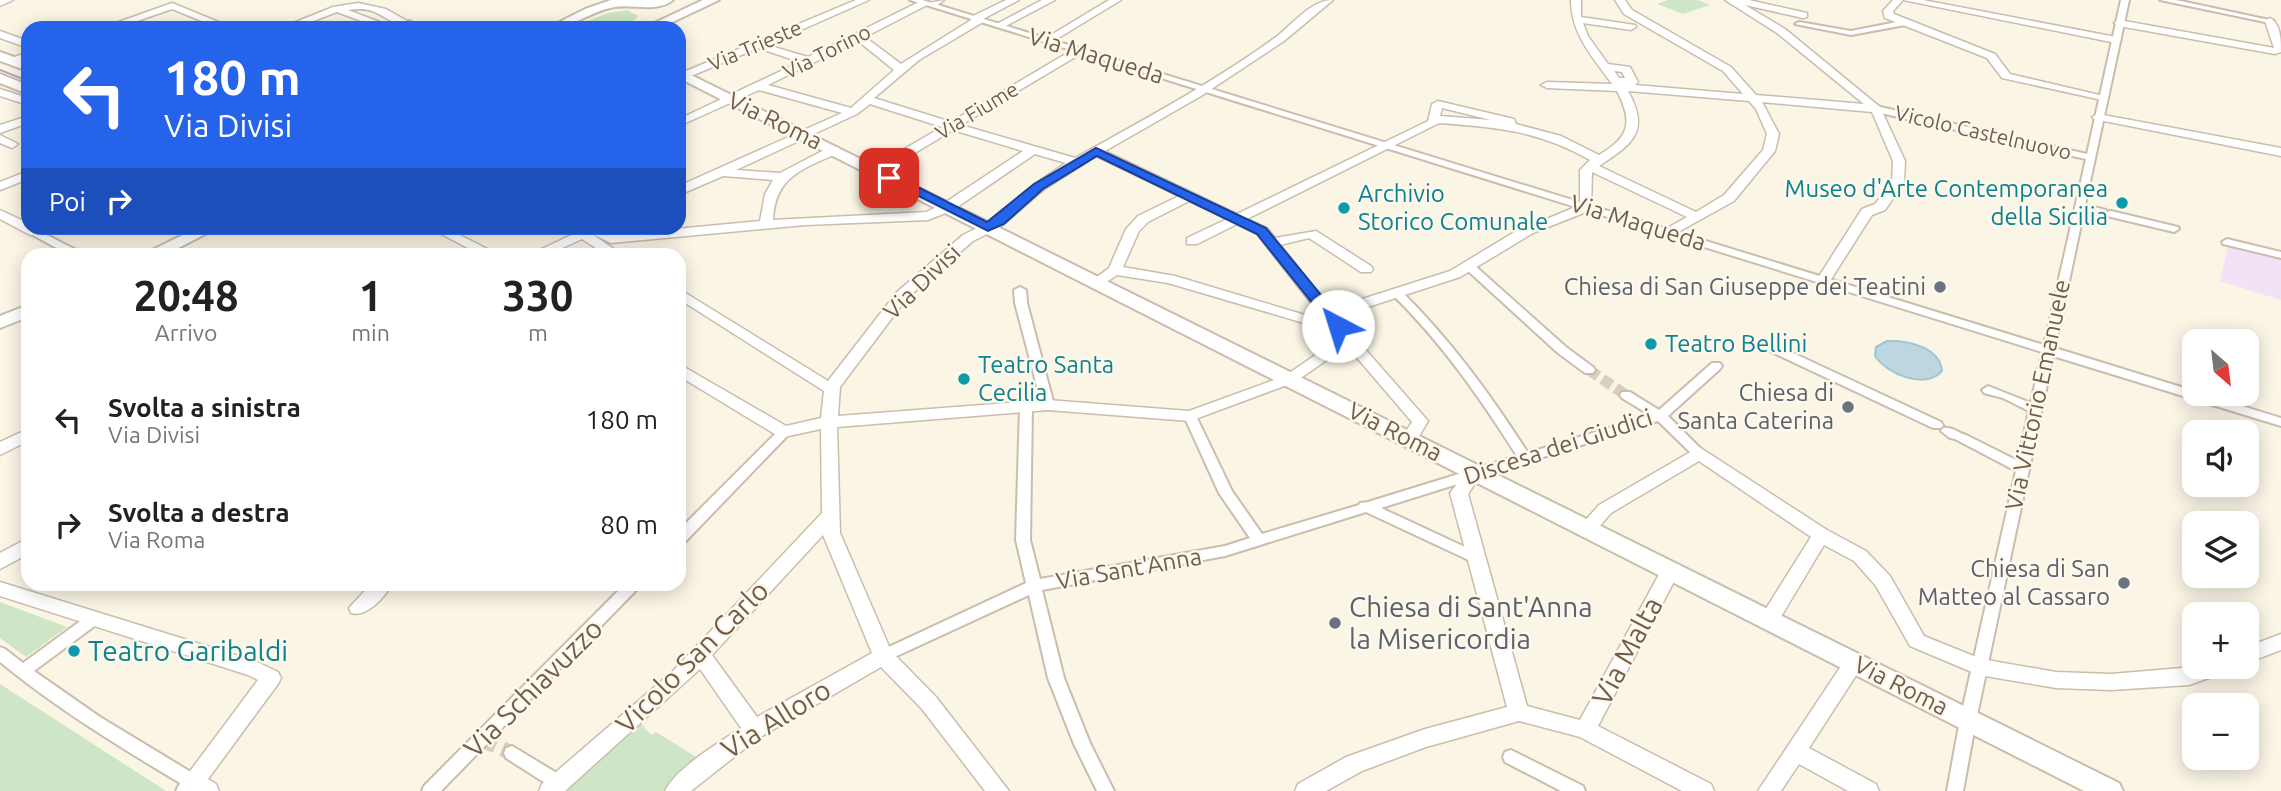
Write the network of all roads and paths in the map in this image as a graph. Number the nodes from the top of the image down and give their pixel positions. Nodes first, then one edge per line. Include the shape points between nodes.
1 (8, 0) edge
2 (667, 0) edge
3 (713, 0) edge
4 (864, 0) edge
5 (1014, 0) edge
6 (1050, 0) edge
7 (1116, 0) edge
8 (1328, 0) edge
9 (1576, 0) edge
10 (1620, 0) edge
11 (1732, 0) edge
12 (1898, 0) edge
13 (1908, 0) edge
14 (2125, 0) edge
15 (2164, 0) edge
16 (615, 2) edge
17 (927, 2) edge
18 (0, 3) edge
19 (654, 5) junction
20 (337, 9) junction
21 (977, 19) junction
22 (1575, 19) junction
23 (1801, 19) joint
24 (128, 21) edge
25 (210, 21) edge
26 (305, 21) edge
27 (370, 21) edge
28 (403, 21) edge
29 (570, 21) edge
30 (655, 21) edge
31 (665, 21) edge
32 (2275, 22) edge
33 (1902, 23) junction
34 (2119, 23) junction
35 (998, 26) junction
36 (1631, 27) dead end
37 (0, 34) edge
38 (858, 36) junction
39 (2116, 40) junction
40 (1046, 41) junction
41 (21, 42) edge
42 (758, 45) junction
43 (1078, 51) junction
44 (2279, 51) edge
45 (809, 61) junction
46 (1605, 67) junction
47 (900, 69) junction
48 (686, 74) edge
49 (1835, 76) junction
50 (0, 78) edge
51 (686, 78) edge
52 (1858, 79) dead end
53 (1616, 84) junction
54 (1547, 85) dead end
55 (758, 86) junction
56 (21, 87) edge
57 (1203, 89) junction
58 (0, 92) edge
59 (2102, 97) junction
60 (1753, 98) junction
61 (730, 99) junction
62 (866, 99) junction
63 (21, 100) edge
64 (1876, 109) junction
65 (853, 112) junction
66 (2098, 117) junction
67 (686, 120) edge
68 (21, 122) edge
69 (952, 126) junction
70 (0, 129) edge
71 (804, 135) junction
72 (1383, 145) junction
73 (834, 150) junction
74 (1032, 150) junction
75 (1096, 151) junction
76 (2281, 152) edge
77 (2089, 157) junction
78 (1076, 162) junction
79 (1593, 163) junction
80 (876, 171) junction
81 (721, 172) junction
82 (780, 177) junction
83 (21, 178) edge
84 (0, 186) edge
85 (686, 188) edge
86 (1191, 195) junction
87 (2079, 206) junction
88 (948, 207) junction
89 (1586, 207) junction
90 (0, 214) edge
91 (1697, 217) junction
92 (1238, 218) junction
93 (766, 224) junction
94 (21, 225) edge
95 (988, 227) junction
96 (2174, 229) dead end
97 (686, 232) edge
98 (1669, 233) junction
99 (41, 235) edge
100 (194, 235) edge
101 (459, 235) edge
102 (579, 235) edge
103 (595, 235) edge
104 (602, 235) edge
105 (652, 235) edge
106 (1192, 241) dead end
107 (2227, 242) dead end
108 (1272, 243) junction
109 (65, 248) edge
110 (165, 248) edge
111 (481, 248) edge
112 (551, 248) edge
113 (609, 248) edge
114 (2281, 254) edge
115 (1470, 267) junction
116 (1366, 269) dead end
117 (1115, 270) junction
118 (1823, 281) junction
119 (1097, 282) junction
120 (1020, 290) dead end
121 (1396, 292) junction
122 (686, 297) edge
123 (21, 313) edge
124 (1328, 315) junction
125 (0, 323) edge
126 (1349, 338) junction
127 (1767, 345) dead end
128 (2048, 350) junction
129 (1716, 366) dead end
130 (1589, 370) tunnel mouth
131 (686, 378) edge
132 (1290, 379) junction
133 (832, 386) junction
134 (1987, 390) dead end
135 (1626, 395) tunnel mouth
136 (1048, 405) junction
137 (1026, 406) junction
138 (2035, 409) junction
139 (1190, 415) junction
140 (1660, 416) junction
141 (829, 422) junction
142 (2281, 422) edge
143 (785, 432) junction
144 (21, 438) edge
145 (1409, 439) junction
146 (0, 449) edge
147 (1699, 453) junction
148 (1524, 457) junction
149 (2022, 469) junction
150 (1474, 473) junction
151 (1365, 506) junction
152 (829, 517) junction
153 (1586, 530) junction
154 (686, 532) edge
155 (1821, 535) junction
156 (1258, 539) junction
157 (21, 549) edge
158 (1225, 551) joint
159 (1475, 558) junction
160 (0, 562) edge
161 (1670, 572) junction
162 (1034, 586) junction
163 (0, 589) edge
164 (376, 591) edge
165 (628, 591) edge
166 (358, 608) dead end
167 (95, 618) junction
168 (1769, 620) junction
169 (2281, 642) edge
170 (2259, 650) edge
171 (0, 653) edge
172 (700, 653) junction
173 (883, 656) junction
174 (1854, 663) junction
175 (1979, 667) junction
176 (22, 672) junction
177 (2182, 677) edge
178 (1520, 712) junction
179 (1968, 720) junction
180 (753, 728) junction
181 (1585, 730) junction
182 (1797, 752) junction
183 (512, 753) tunnel mouth
184 (1511, 757) dead end
185 (554, 787) edge
186 (195, 788) edge
187 (430, 791) edge
188 (676, 791) edge
189 (998, 791) edge
190 (1106, 791) edge
191 (1306, 791) edge
192 (1577, 791) edge
193 (1703, 791) edge
194 (1769, 791) edge
195 (1868, 791) edge
196 (1955, 791) edge
197 (2110, 791) edge

1 - 18 street
2 - 19 street
3 - 31 street
4 - 42 street, Via Trieste
5 - 21 street
6 - 35 street
7 - 40 street
8 - 57 street, Via Divisi via 1280,39
9 - 22 street
10 - 60 street via 1628,12 1727,69
11 - 23 street
11 - 49 street via 1781,31
12 - 33 street via 1888,11
13 - 39 street
14 - 34 street, Via Vittorio Emanuele
15 - 32 street
16 - 19 street
16 - 29 street
17 - 21 street, Via Maqueda
17 - 38 street, Via Torino
19 - 30 street via 660,15
20 - 26 street
20 - 27 street
20 - 28 street via 357,2
21 - 35 street, Via Maqueda
21 - 47 street
22 - 36 street
22 - 46 street
23 - 33 street via 1851,33
24 - 25 street via 172,6
32 - 44 street
33 - 59 street via 1991,55 2010,78
34 - 39 street, Via Vittorio Emanuele
34 - 44 street
35 - 40 street, Via Maqueda
37 - 41 street
38 - 45 street, Via Torino
38 - 47 street
39 - 59 street, Via Vittorio Emanuele
40 - 43 street, Via Maqueda
42 - 45 street
42 - 48 street, Via Trieste
43 - 57 street, Via Maqueda
43 - 69 street, Via Fiume
45 - 55 street, Via Torino
46 - 53 street
46 - 53 street via 1626,69 1632,82
47 - 62 street
49 - 52 street
49 - 64 street
50 - 56 street
51 - 61 street, Via Roma
53 - 54 street
53 - 60 street
53 - 79 street via 1634,112 1635,126 1618,149
55 - 61 street, Via Torino
55 - 65 street
57 - 72 street, Via Maqueda
57 - 75 street, Via Divisi
58 - 63 street
59 - 66 street, Via Vittorio Emanuele
60 - 64 street
60 - 91 street via 1773,134 1769,151 1729,198
61 - 67 street, Via Torino
61 - 71 street, Via Roma
62 - 65 street
62 - 69 street
64 - 77 street, Vicolo Castelnuovo
64 - 118 street via 1899,161 1898,183 1880,207 1867,212
65 - 71 street
66 - 76 street
66 - 77 street, Via Vittorio Emanuele
68 - 70 street
69 - 74 street
69 - 80 street, Via Fiume
71 - 73 street, Via Roma
71 - 81 street
72 - 79 street via 1433,119 1510,125 1560,138
72 - 89 street, Via Maqueda
72 - 92 street
73 - 80 street, Via Roma
73 - 82 street
74 - 78 street
74 - 88 street
75 - 78 street, Via Divisi
75 - 86 street
77 - 87 street, Via Vittorio Emanuele
78 - 95 street, Via Divisi
79 - 89 street via 1586,170
79 - 91 street
80 - 88 street, Via Roma
81 - 82 street
81 - 85 street
82 - 93 street via 769,194
83 - 84 street
86 - 92 street
86 - 117 street via 1143,219 1133,229
87 - 96 street
87 - 128 street, Via Vittorio Emanuele
88 - 93 street via 928,216
88 - 95 street, Via Roma
89 - 98 street, Via Maqueda
89 - 115 street via 1513,238
90 - 94 street
91 - 98 street
92 - 106 street
92 - 108 street via 1262,231
93 - 97 street
95 - 119 street, Via Roma
95 - 133 street, Via Divisi via 968,238 902,295
98 - 118 street, Via Maqueda
99 - 109 street
100 - 110 street
101 - 111 street
102 - 112 street
103 - 113 street
104 - 105 street via 611,239
107 - 114 street
108 - 116 street via 1311,233
108 - 124 street
115 - 121 street
115 - 130 street
117 - 119 street
117 - 124 street via 1170,279 1304,319
118 - 128 street, Via Maqueda
119 - 132 street, Via Roma
120 - 136 street
121 - 124 street
121 - 148 street via 1430,323 1474,378
122 - 133 street via 824,386
123 - 125 street
124 - 126 street
126 - 132 street
126 - 145 street via 1420,421
127 - 149 street
128 - 138 street, Via Vittorio Emanuele
128 - 142 street, Via Maqueda
129 - 140 street, Discesa dei Giudici
131 - 143 street
132 - 139 street
132 - 145 street, Via Roma
133 - 141 street
134 - 138 street
135 - 140 street
136 - 137 street
136 - 139 street
137 - 141 street
137 - 162 street via 1023,540
138 - 149 street, Via Vittorio Emanuele
139 - 156 street via 1226,492
140 - 147 street
140 - 148 street, Discesa dei Giudici
141 - 143 street
141 - 152 street
143 - 154 street
144 - 146 street
145 - 150 street, Via Roma
147 - 153 street via 1605,509
147 - 155 street
148 - 150 street, Discesa dei Giudici
149 - 175 street, Via Vittorio Emanuele
150 - 151 street, Discesa dei Giudici
150 - 153 street, Via Roma
150 - 159 street via 1459,493
151 - 156 street, Discesa dei Giudici
151 - 159 street
152 - 172 street, Vicolo San Carlo
152 - 173 street via 831,533
153 - 161 street, Via Roma
155 - 168 street
155 - 175 street via 1860,556 1884,581 1917,641
156 - 158 street, Discesa dei Giudici
157 - 160 street
158 - 162 street, Via Sant'Anna
159 - 178 street
161 - 168 street, Via Roma
161 - 181 street, Via Malta
162 - 173 street, Via Sant'Anna
162 - 190 street via 1056,678
163 - 167 street
164 - 166 street
165 - 187 street, Via Schiavuzzo
167 - 176 street
167 - 186 street via 271,678
168 - 174 street, Via Roma
169 - 170 street
171 - 176 street
172 - 180 street
172 - 185 street, Vicolo San Carlo via 678,678
173 - 180 street, Via Alloro
173 - 189 street via 929,703
174 - 179 street, Via Roma
174 - 182 street
175 - 177 street via 2056,680
175 - 179 street, Via Vittorio Emanuele
176 - 186 street
178 - 181 street
178 - 191 street via 1354,764
179 - 196 street, Via Vittorio Emanuele
179 - 197 street, Via Roma
180 - 188 street, Via Alloro
181 - 193 street
182 - 194 street
182 - 195 street
183 - 185 street
184 - 192 street

